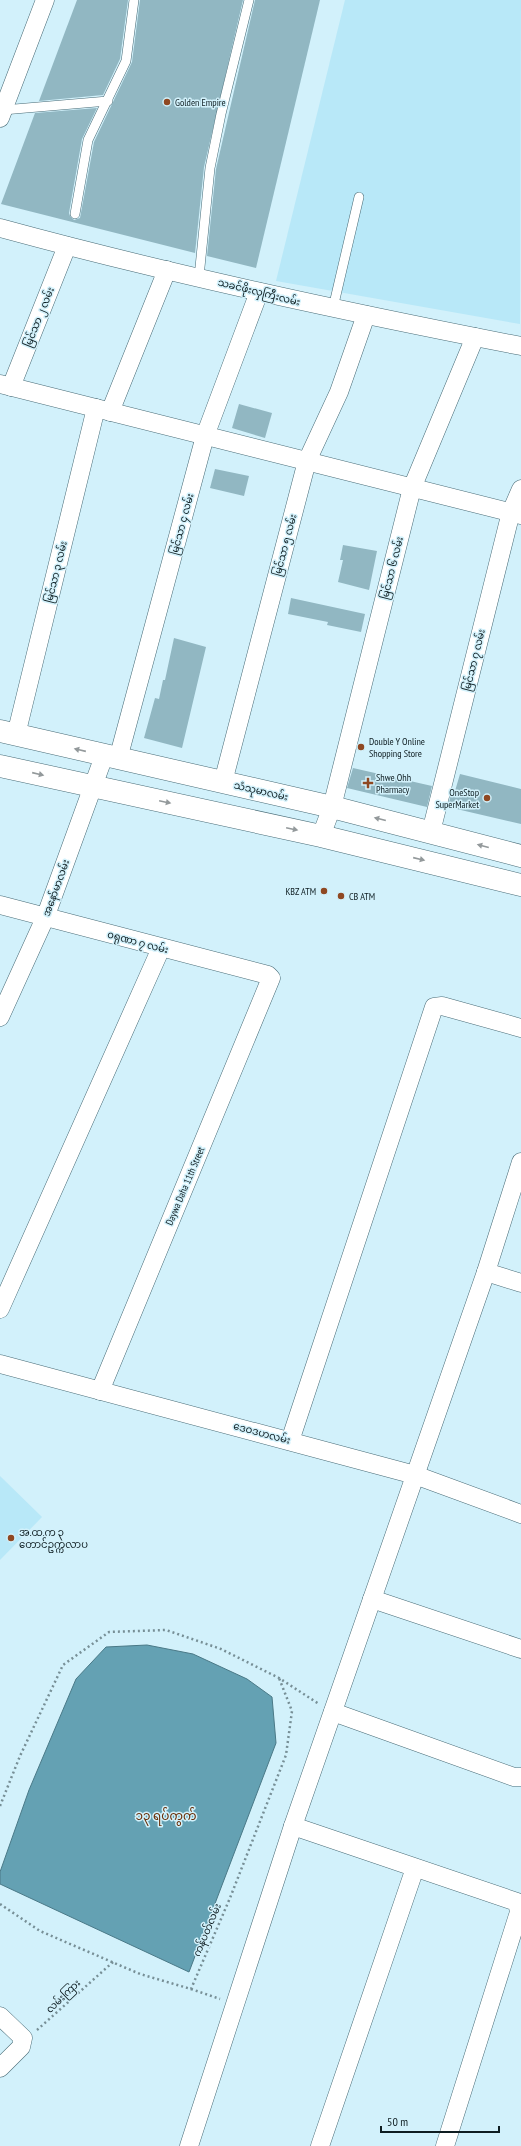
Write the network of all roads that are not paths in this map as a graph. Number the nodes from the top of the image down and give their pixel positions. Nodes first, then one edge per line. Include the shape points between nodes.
1 (45, 0) edge
2 (134, 0) edge
3 (248, 0) edge
4 (108, 101) junction
5 (1, 114) edge
6 (359, 197) dead end
7 (75, 214) dead end
8 (0, 228) edge
9 (67, 246) junction
10 (167, 270) junction
11 (199, 277) junction
12 (259, 292) junction
13 (333, 308) junction
14 (366, 315) junction
15 (476, 337) junction
16 (521, 346) edge
17 (6, 386) edge
18 (103, 410) junction
19 (206, 436) junction
20 (307, 461) junction
21 (412, 488) junction
22 (521, 489) edge
23 (516, 514) edge
24 (8, 733) edge
25 (111, 758) junction
26 (0, 766) edge
27 (223, 782) junction
28 (93, 787) junction
29 (332, 807) junction
30 (431, 832) junction
31 (321, 836) junction
32 (521, 856) edge
33 (521, 885) edge
34 (0, 906) edge
35 (45, 918) junction
36 (160, 948) junction
37 (271, 982) joint
38 (0, 1016) edge
39 (521, 1028) edge
40 (521, 1162) edge
41 (486, 1272) junction
42 (521, 1283) edge
43 (0, 1309) edge
44 (0, 1364) edge
45 (100, 1391) junction
46 (290, 1441) junction
47 (415, 1475) junction
48 (521, 1514) edge
49 (372, 1599) junction
50 (521, 1649) edge
51 (332, 1712) junction
52 (521, 1778) edge
53 (293, 1826) junction
54 (415, 1868) junction
55 (0, 2016) edge
56 (0, 2068) edge
57 (189, 2146) edge
58 (320, 2146) edge
59 (445, 2146) edge

1 - 5 street
2 - 4 lane via 126,61
3 - 11 lane via 210,168
4 - 5 lane
4 - 7 lane via 88,140
6 - 13 lane
8 - 9 street, သခင်ဖိုးလှကြီးလမ်း
9 - 10 street, သခင်ဖိုးလှကြီးလမ်း
9 - 17 street, မြင်သာ ၂ လမ်း
10 - 11 street, သခင်ဖိုးလှကြီးလမ်း
10 - 18 street, မြင်သာ ၃ လမ်း
11 - 12 street, သခင်ဖိုးလှကြီးလမ်း
12 - 13 street, သခင်ဖိုးလှကြီးလမ်း
12 - 19 street, မြင်သာ ၄ လမ်း
13 - 14 street, သခင်ဖိုးလှကြီးလမ်း
14 - 15 street, သခင်ဖိုးလှကြီးလမ်း
14 - 20 street, မြင်သာ ၅ လမ်း via 339,392
15 - 16 street, သခင်ဖိုးလှကြီးလမ်း
15 - 21 street, မြင်သာ ၆ လမ်း
17 - 18 street
18 - 19 street
18 - 24 street, မြင်သာ ၃ လမ်း
19 - 20 street
19 - 25 street, မြင်သာ ၄ လမ်း
20 - 21 street
20 - 27 street, မြင်သာ ၅ လမ်း
21 - 23 street
21 - 29 street, မြင်သာ ၆ လမ်း
22 - 23 street, မြင်သာ ၇ လမ်း
23 - 30 street, မြင်သာ ၇ လမ်း
25 -> 24 main road, သံသုမာလမ်း
25 - 27 main road, သံသုမာလမ်း
25 - 28 street, အနော်မာလမ်း
26 -> 28 main road
27 - 29 main road, သံသုမာလမ်း
28 -> 31 main road
28 - 35 street, အနော်မာလမ်း
30 -> 29 main road, သံသုမာလမ်း
29 - 31 street, မြင်သာ ၆ လမ်း
32 -> 30 main road, သံသုမာလမ်း
31 -> 33 main road
34 - 35 street, ၀ရုဏာ ၇ လမ်း
35 - 36 street, ၀ရုဏာ ၇ လမ်း
35 - 38 street, အနော်မာလမ်း
36 - 37 street, ၀ရုဏာ ၇ လမ်း via 268,975
36 - 43 street
37 - 45 street, Daywa Daha 11th Street
39 - 46 street via 442,1006 434,1007
40 - 41 street
41 - 42 street
41 - 47 street
44 - 45 street, ဒေဝဒဟလမ်း
45 - 46 street, ဒေဝဒဟလမ်း
46 - 47 street, ဒေဝဒဟလမ်း
47 - 48 street, ဒေဝဒဟလမ်း
47 - 49 street
49 - 50 street
49 - 51 street
51 - 52 street via 514,1778
51 - 53 street
53 - 54 street
53 - 57 street
54 - 58 street
54 - 59 street via 517,1902 519,1912
55 - 56 street via 23,2038 21,2047

